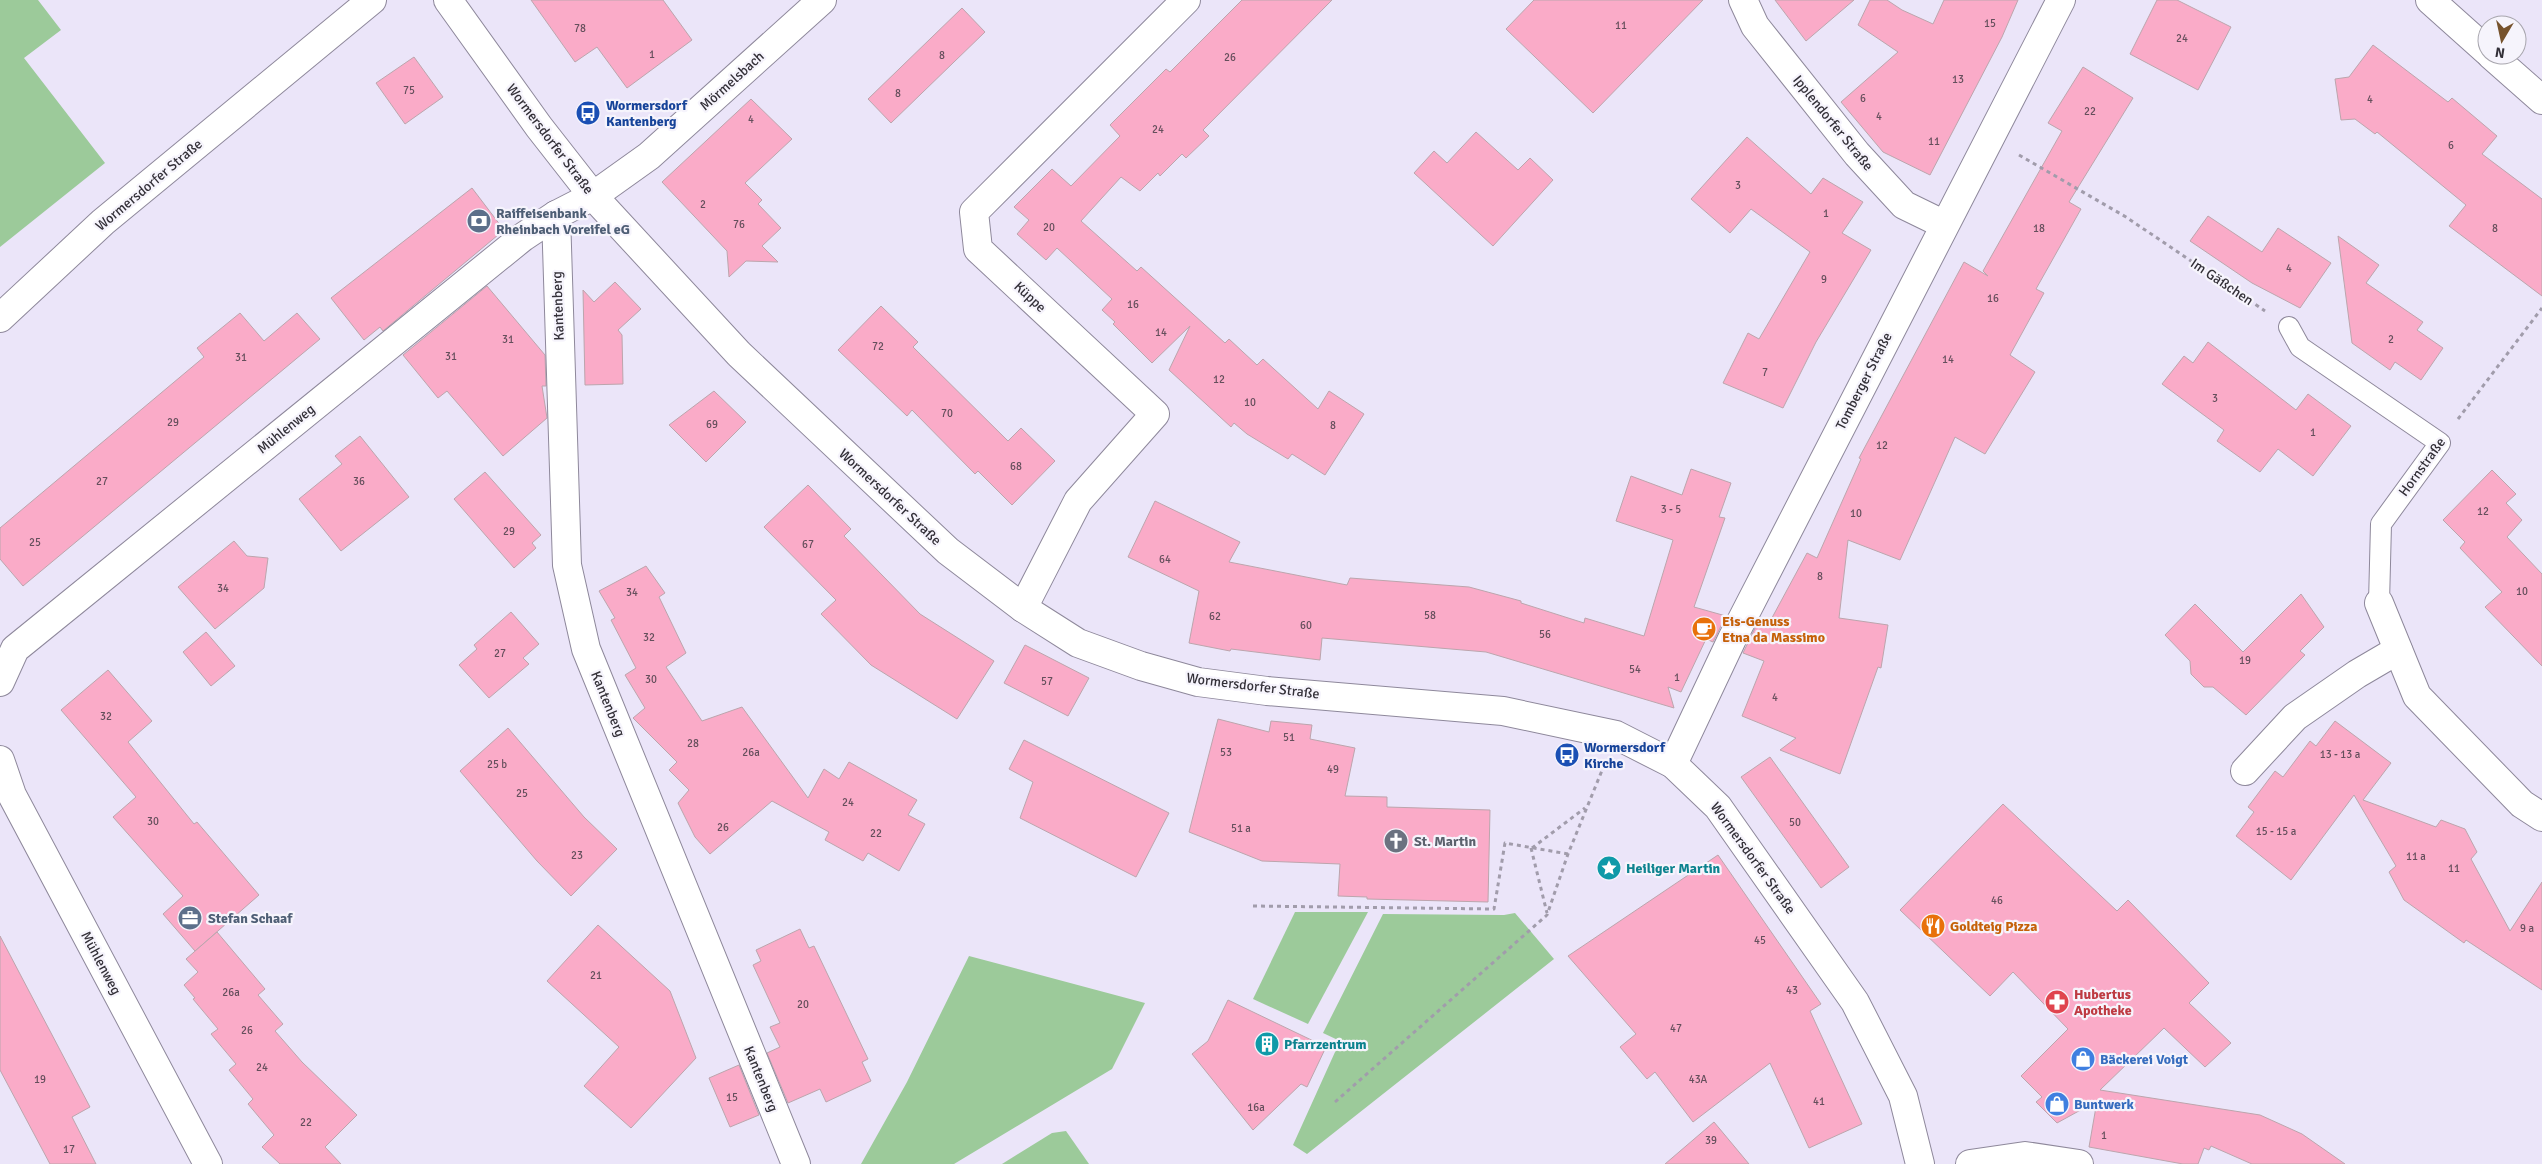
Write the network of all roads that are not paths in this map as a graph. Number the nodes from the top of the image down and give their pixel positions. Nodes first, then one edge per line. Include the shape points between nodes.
1 (372, 0) edge
2 (448, 0) edge
3 (822, 0) edge
4 (1186, 0) edge
5 (1744, 0) edge
6 (2060, 0) edge
7 (2430, 0) edge
8 (2477, 42) edge
9 (2503, 65) edge
10 (2542, 100) edge
11 (593, 196) junction
12 (556, 214) junction
13 (1943, 224) junction
14 (0, 318) edge
15 (2289, 327) road end
16 (2379, 603) joint
17 (1022, 608) junction
18 (2398, 650) junction
19 (0, 682) edge
20 (0, 760) edge
21 (1673, 764) junction
22 (2245, 770) dead end
23 (2542, 817) edge
24 (208, 1164) edge
25 (796, 1164) edge
26 (1920, 1164) edge
27 (1970, 1164) edge
28 (2079, 1164) edge

1 - 14 street, Wormersdorfer Straße via 103,222
2 - 11 street, Wormersdorfer Straße
3 - 11 street, Mörmelsbach via 649,156
4 - 17 street, Küppe via 974,212 978,249 1155,414 1078,500
5 - 13 street, Ipplendorfer Straße via 1755,26 1857,154 1904,206
6 - 13 street, Tomberger Straße
7 - 8 street
9 - 10 street
11 - 12 street, Mühlenweg
11 - 17 street, Wormersdorfer Straße via 739,354 948,551
12 - 19 street, Mühlenweg via 515,243 15,649
12 - 25 street, Kantenberg via 567,565 586,649
13 - 21 street, Tomberger Straße via 1732,639
15 - 16 lane, Hornstraße via 2300,347 2440,443 2381,524
16 - 18 street, Hornstraße
17 - 21 street, Wormersdorfer Straße via 1078,643 1198,682 1503,711 1616,735
18 - 22 street via 2295,717
18 - 23 street, Hornstraße via 2416,696 2522,804
20 - 24 street, Mühlenweg via 12,795
21 - 26 street, Wormersdorfer Straße via 1718,807 1855,1002 1903,1096
27 - 28 street via 2025,1156

